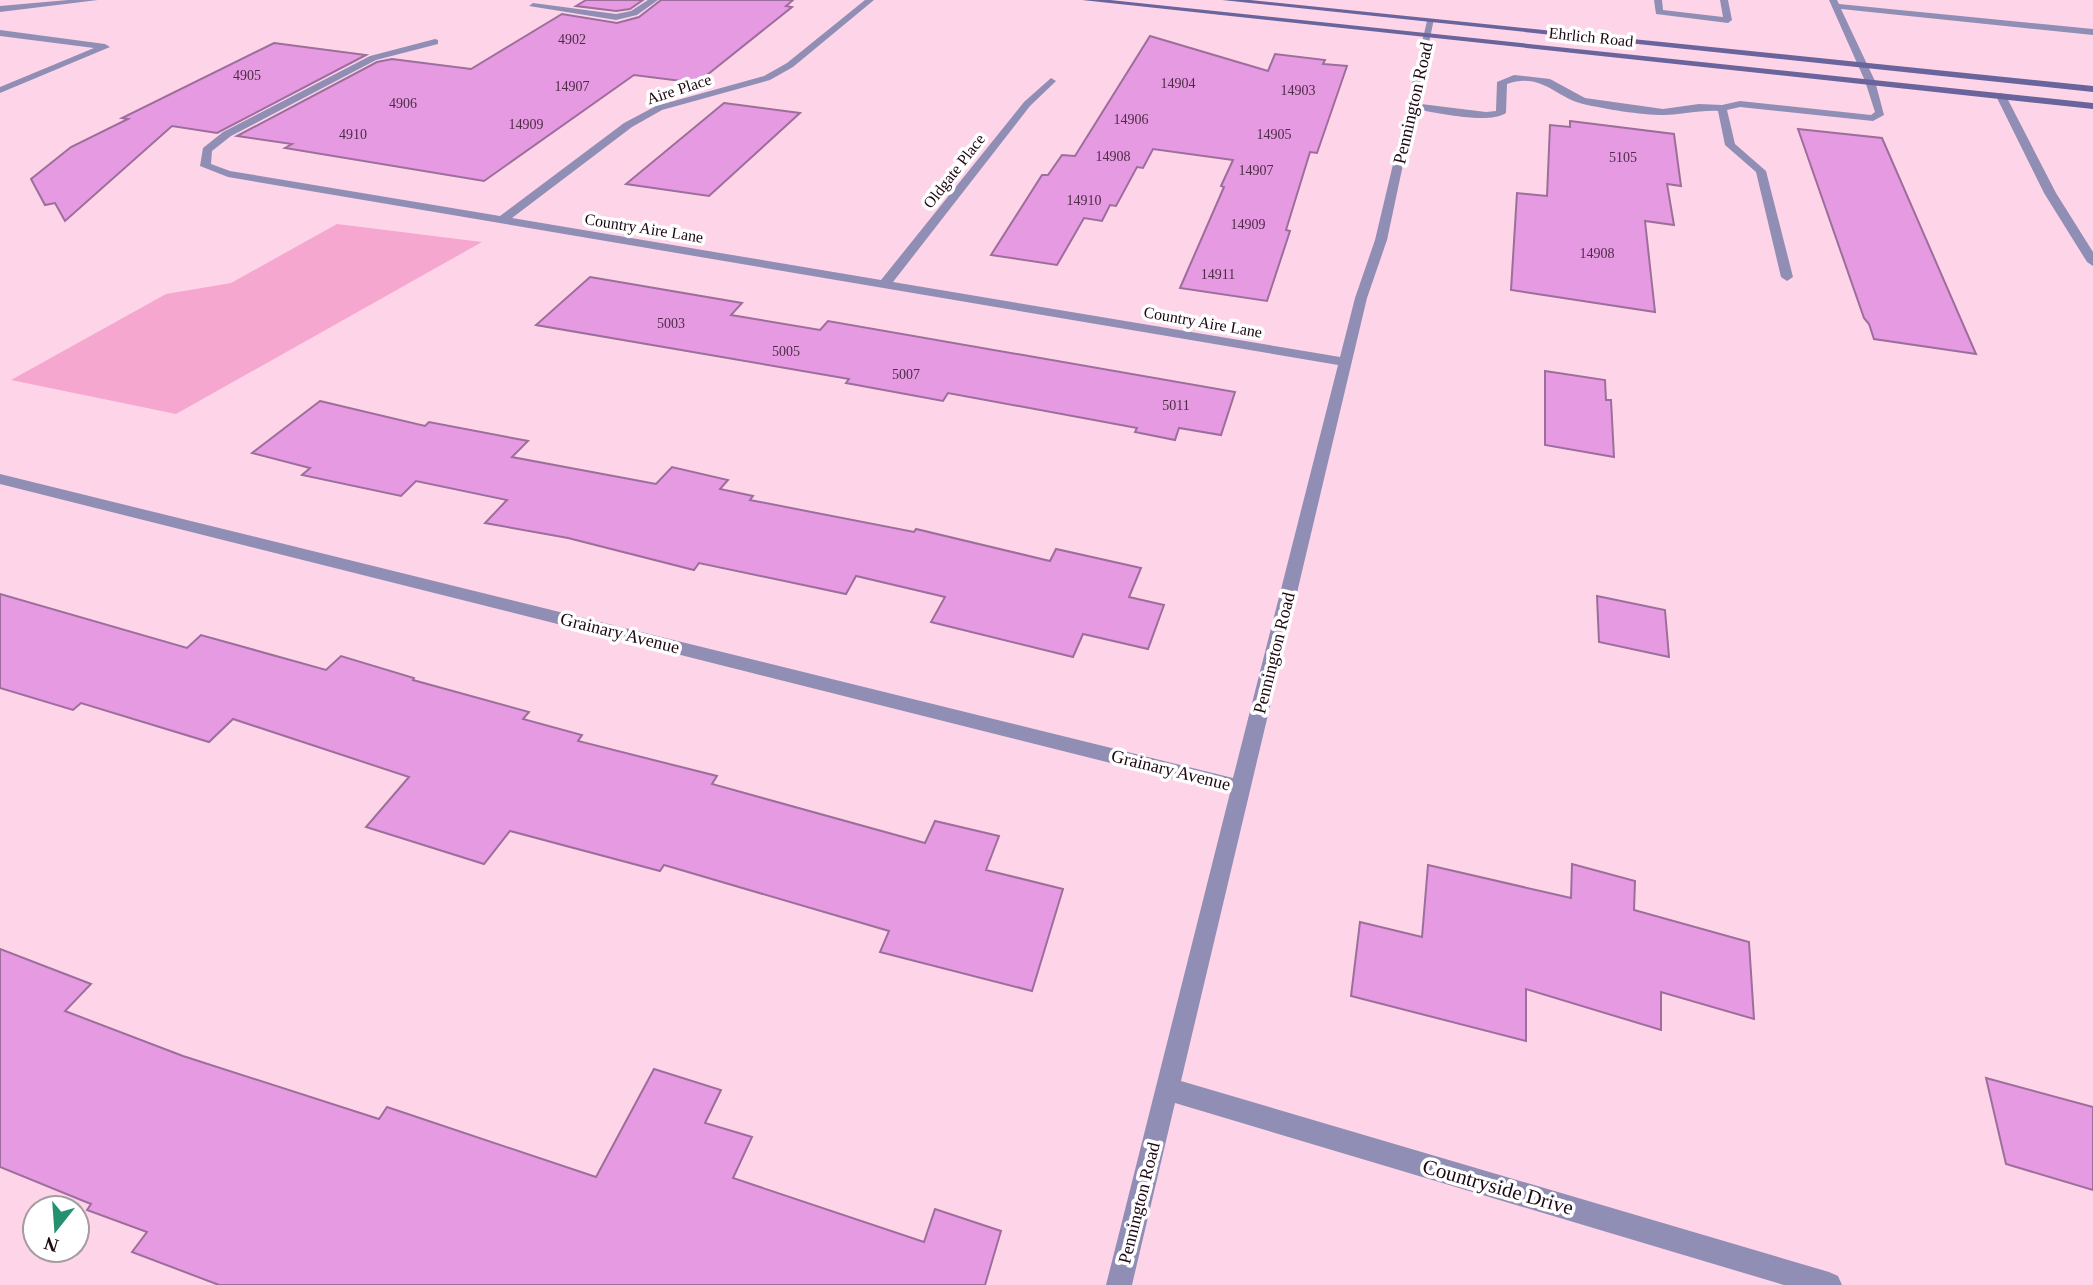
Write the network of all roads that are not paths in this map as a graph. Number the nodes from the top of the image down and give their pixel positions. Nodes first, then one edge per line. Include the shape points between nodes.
1 (94, 0) edge
2 (654, 0) edge
3 (870, 0) edge
4 (1086, 0) edge
5 (1226, 0) edge
6 (1658, 0) edge
7 (1724, 0) edge
8 (1834, 3) edge
9 (533, 6) dead end
10 (0, 9) edge
11 (1430, 29) junction
12 (0, 33) edge
13 (2091, 33) edge
14 (435, 42) dead end
15 (1862, 64) junction
16 (1052, 81) dead end
17 (1870, 81) junction
18 (2093, 89) edge
19 (0, 90) edge
20 (2001, 96) junction
21 (1413, 106) junction
22 (2093, 106) edge
23 (1722, 108) junction
24 (503, 220) junction
25 (2093, 261) edge
26 (1787, 277) dead end
27 (885, 284) junction
28 (1345, 362) junction
29 (0, 479) edge
30 (1241, 788) junction
31 (1167, 1089) junction
32 (1119, 1285) edge
33 (1829, 1285) edge

1 - 10 street
2 - 9 street via 634,13 616,16
3 - 24 street, Aire Place via 790,65 767,78 659,108 628,125
4 - 11 main road, Ehrlich Road
5 - 11 main road, Ehrlich Road
6 - 7 street via 1659,12 1728,20
8 - 13 street
8 - 15 street
11 - 15 main road, Ehrlich Road
11 - 17 main road, Ehrlich Road
11 - 21 street, Pennington Road
12 - 19 street via 105,47
14 - 24 street, Country Aire Lane via 373,58 227,134 207,150 205,166 228,174
15 - 17 street
15 - 18 main road, Ehrlich Road
16 - 27 street, Oldgate Place via 1027,104
17 - 20 main road, Ehrlich Road
17 - 23 street via 1881,113 1873,118 1740,104
20 - 22 main road, Ehrlich Road
20 - 25 street via 2050,193
21 - 23 street via 1486,116 1501,113 1502,82 1514,78 1550,82 1582,101 1663,112
21 - 28 street, Pennington Road
23 - 26 street via 1730,145 1760,171
24 - 27 street, Country Aire Lane
27 - 28 street, Country Aire Lane
28 - 30 street, Pennington Road
29 - 30 street, Grainary Avenue
30 - 31 street, Pennington Road
31 - 32 street, Pennington Road
31 - 33 street, Countryside Drive

